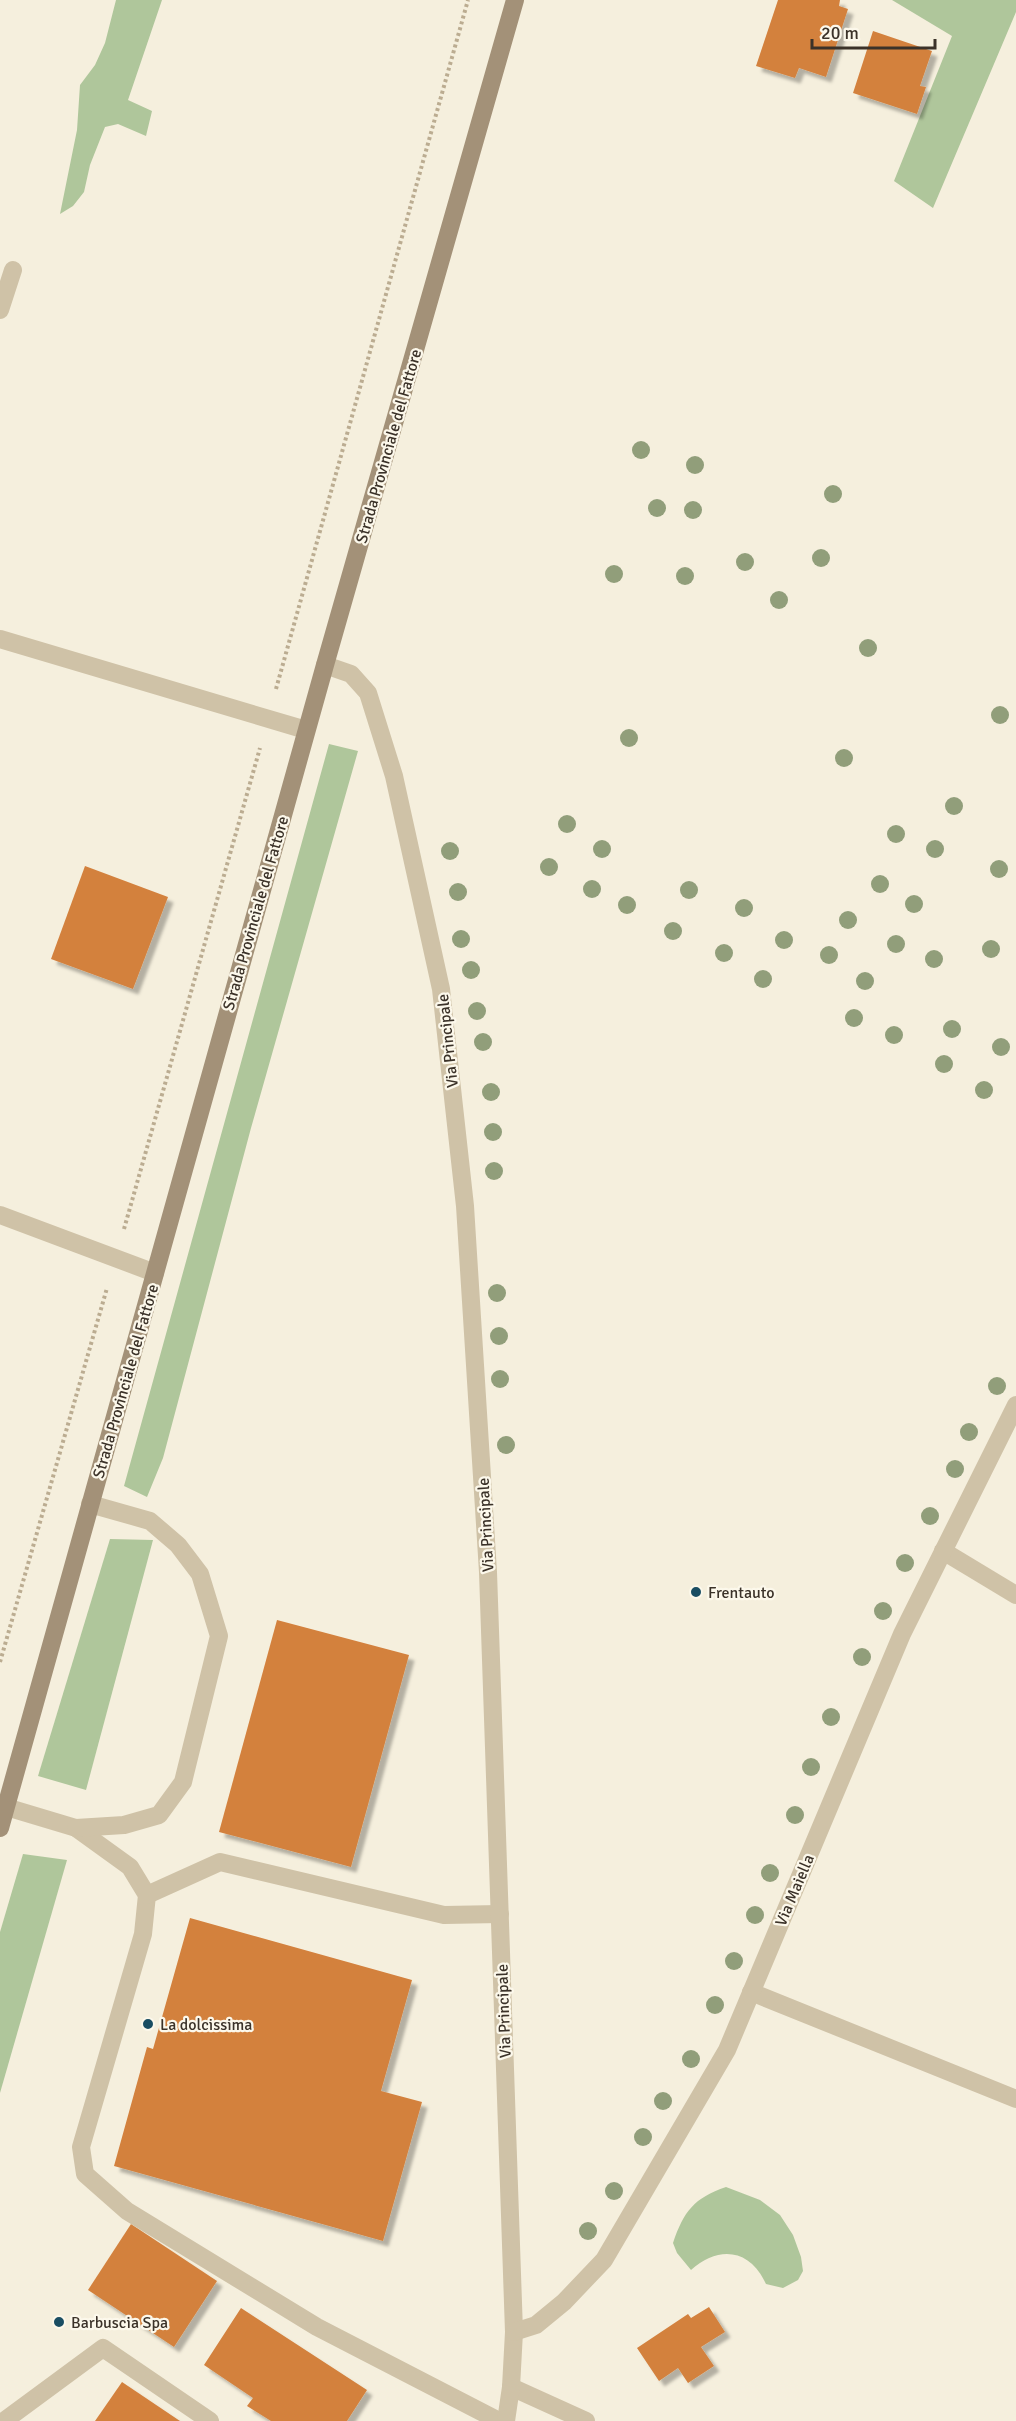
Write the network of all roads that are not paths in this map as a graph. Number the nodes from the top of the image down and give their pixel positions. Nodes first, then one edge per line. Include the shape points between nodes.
1 (515, 0) edge
2 (13, 270) dead end
3 (0, 310) edge
4 (0, 639) edge
5 (325, 665) junction
6 (306, 730) junction
7 (0, 1215) edge
8 (155, 1273) junction
9 (1016, 1405) edge
10 (90, 1504) junction
11 (943, 1551) junction
12 (1016, 1595) edge
13 (6, 1807) junction
14 (0, 1828) edge
15 (76, 1828) junction
16 (147, 1895) junction
17 (500, 1914) junction
18 (751, 1992) junction
19 (1016, 2099) edge
20 (514, 2332) junction
21 (511, 2387) junction
22 (4, 2421) edge
23 (210, 2421) edge
24 (499, 2421) edge
25 (506, 2421) edge
26 (586, 2421) edge

1 - 5 main road, Strada Provinciale del Fattore
2 - 3 street
4 - 6 street
5 - 6 main road, Strada Provinciale del Fattore
5 - 17 street, Via Principale via 351,674 368,693 394,776 441,989 465,1206 488,1572
6 - 8 main road, Strada Provinciale del Fattore
7 - 8 street
8 - 10 main road, Strada Provinciale del Fattore
9 - 11 street, Via Maiella
10 - 13 main road, Strada Provinciale del Fattore
10 - 15 street via 150,1521 178,1545 200,1574 219,1636 183,1782 159,1815 124,1825
11 - 12 street
11 - 18 street, Via Maiella via 902,1634
13 - 14 main road, Strada Provinciale del Fattore
13 - 15 street
15 - 16 street via 130,1867
16 - 17 street via 220,1862 444,1915
16 - 24 street via 143,1934 81,2146 85,2174 127,2211 316,2327
17 - 20 street, Via Principale
18 - 19 street
18 - 20 street, Via Maiella via 727,2050 604,2260 536,2325
20 - 21 street, Via Principale
21 - 25 street, Via Principale
21 - 26 street
22 - 23 street via 103,2348

